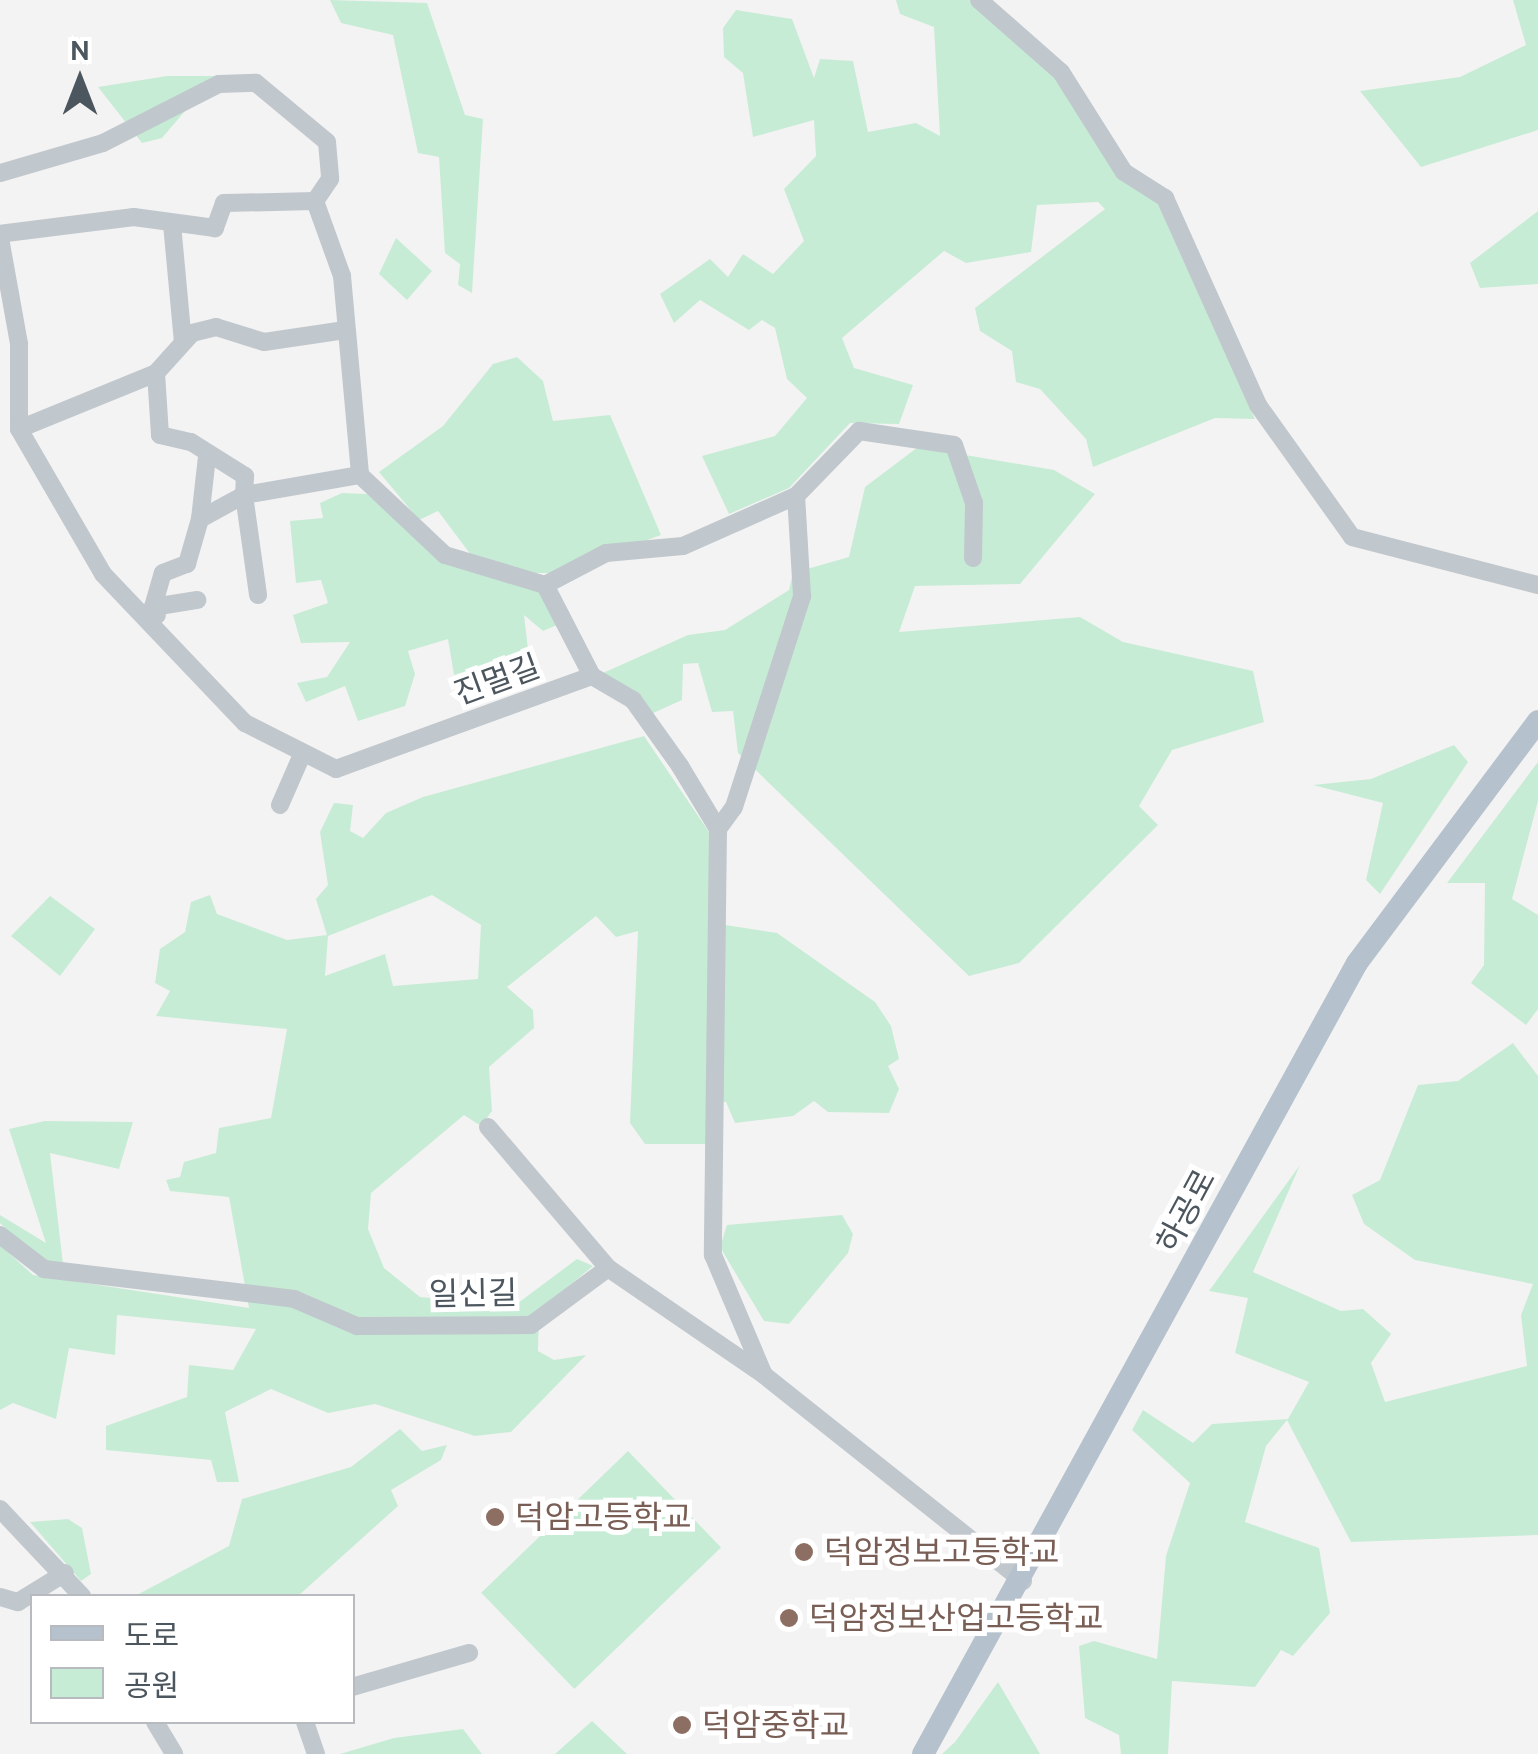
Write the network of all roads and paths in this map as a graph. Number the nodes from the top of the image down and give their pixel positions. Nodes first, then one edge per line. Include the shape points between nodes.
1 (979, 0) edge
2 (0, 173) edge
3 (316, 201) junction
4 (172, 224) junction
5 (0, 236) edge
6 (345, 330) junction
7 (183, 342) junction
8 (156, 373) junction
9 (19, 429) junction
10 (207, 457) junction
11 (360, 475) junction
12 (244, 495) junction
13 (796, 496) junction
14 (200, 519) junction
15 (973, 558) dead end
16 (545, 585) junction
17 (1538, 585) edge
18 (258, 595) dead end
19 (197, 600) dead end
20 (153, 607) junction
21 (171, 643) junction
22 (592, 676) junction
23 (1538, 721) edge
24 (300, 757) junction
25 (280, 805) dead end
26 (718, 829) junction
27 (488, 1127) dead end
28 (0, 1235) edge
29 (608, 1268) junction
30 (764, 1375) junction
31 (0, 1509) edge
32 (65, 1573) junction
33 (1023, 1581) junction
34 (31, 1594) edge
35 (81, 1594) edge
36 (30, 1595) edge
37 (0, 1597) edge
38 (468, 1653) dead end
39 (355, 1686) edge
40 (156, 1724) edge
41 (306, 1724) edge
42 (174, 1754) edge
43 (316, 1754) edge
44 (924, 1754) edge

1 - 17 street via 1060,72 1124,172 1165,198 1258,405 1352,537
2 - 3 street via 103,143 218,84 256,84 327,142 330,179
3 - 4 street via 224,203 216,228
3 - 6 street via 342,276
4 - 5 street via 134,217
4 - 7 street
5 - 9 street via 19,344
6 - 7 street via 264,342 216,327
6 - 11 street
7 - 8 street
8 - 9 street
8 - 10 street via 160,435
9 - 21 street, 진멀길 via 103,574
10 - 12 street via 245,476
10 - 14 street
11 - 12 street
11 - 16 street via 445,555
12 - 14 street
12 - 18 street
13 - 15 street via 859,431 954,446 974,503
13 - 16 street via 683,546 606,553
13 - 26 street via 802,596 734,807
14 - 20 street via 187,564 164,573
16 - 22 street
19 - 20 street
20 - 21 street
21 - 24 street, 진멀길 via 246,723
22 - 24 street, 진멀길 via 336,768
22 - 26 street, 진멀길 via 633,700
23 - 33 main road, 하공로 via 1358,963
24 - 25 street
26 - 30 street via 722,1058 707,1198 713,1255
27 - 29 street
28 - 29 street, 일신길 via 44,1269 294,1300 357,1326 531,1325
29 - 30 street
30 - 33 street
31 - 32 street
32 - 34 street
32 - 35 street
33 - 44 main road, 하공로
36 - 37 street via 18,1602
38 - 39 street
40 - 42 street
41 - 43 street

